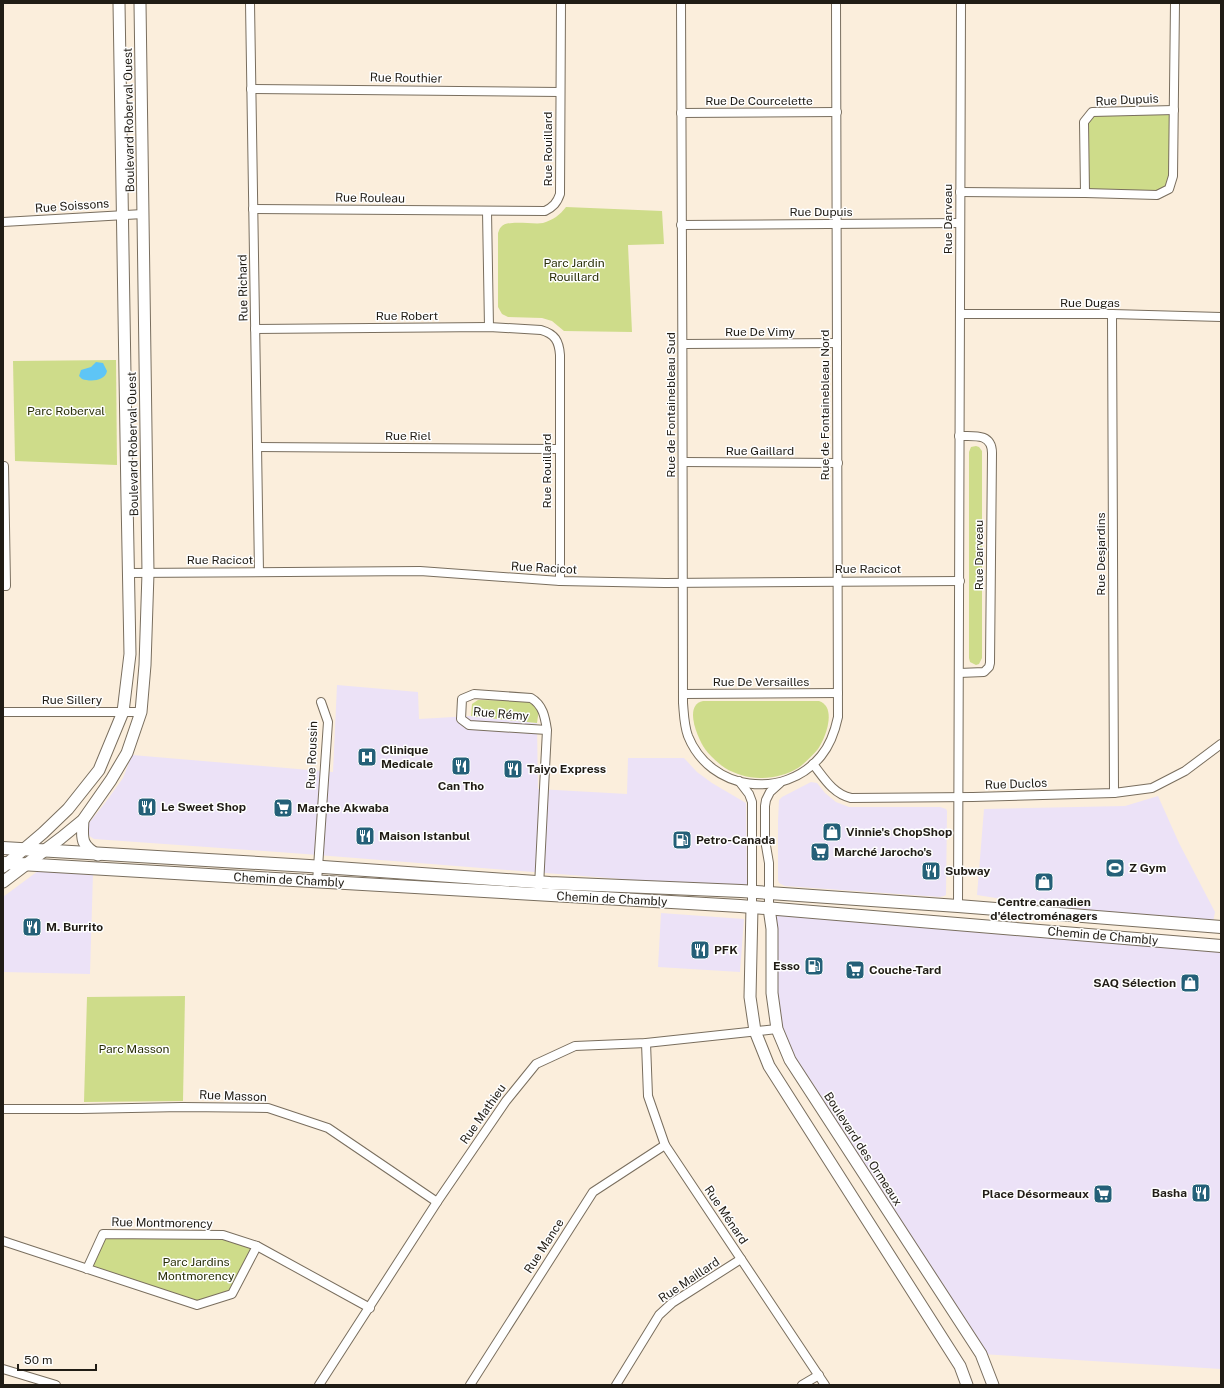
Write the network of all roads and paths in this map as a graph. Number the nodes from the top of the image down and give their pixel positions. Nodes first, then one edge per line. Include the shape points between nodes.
1 (118, 3) edge
2 (140, 3) edge
3 (250, 3) edge
4 (561, 3) edge
5 (681, 3) edge
6 (836, 3) edge
7 (961, 3) edge
8 (1175, 3) edge
9 (252, 89) junction
10 (560, 92) junction
11 (1174, 110) junction
12 (837, 112) junction
13 (682, 113) junction
14 (960, 192) junction
15 (1085, 193) junction
16 (253, 209) junction
17 (487, 211) junction
18 (143, 214) junction
19 (121, 215) junction
20 (3, 222) edge
21 (960, 223) junction
22 (837, 224) junction
23 (681, 225) junction
24 (960, 314) junction
25 (1112, 314) junction
26 (1221, 317) edge
27 (489, 327) junction
28 (255, 329) junction
29 (556, 338) joint
30 (838, 343) junction
31 (683, 344) junction
32 (959, 436) junction
33 (257, 447) junction
34 (559, 448) junction
35 (683, 462) junction
36 (838, 463) junction
37 (3, 466) edge
38 (259, 572) junction
39 (129, 573) junction
40 (148, 573) junction
41 (560, 581) junction
42 (960, 581) junction
43 (683, 582) junction
44 (838, 582) junction
45 (3, 586) edge
46 (959, 674) junction
47 (838, 693) junction
48 (683, 694) junction
49 (321, 702) dead end
50 (3, 712) edge
51 (123, 712) junction
52 (141, 712) junction
53 (547, 730) junction
54 (1221, 744) edge
55 (813, 764) junction
56 (738, 781) junction
57 (782, 782) junction
58 (1114, 793) junction
59 (959, 797) junction
60 (83, 820) junction
61 (3, 848) edge
62 (25, 850) junction
63 (44, 851) junction
64 (98, 855) junction
65 (27, 864) junction
66 (5, 865) edge
67 (318, 867) junction
68 (3, 882) edge
69 (317, 882) junction
70 (539, 882) junction
71 (752, 892) junction
72 (768, 893) junction
73 (538, 894) junction
74 (958, 906) junction
75 (752, 907) junction
76 (769, 908) junction
77 (1221, 927) edge
78 (1221, 946) edge
79 (777, 1029) junction
80 (755, 1031) junction
81 (646, 1042) junction
82 (3, 1108) edge
83 (665, 1145) junction
84 (437, 1202) junction
85 (3, 1241) edge
86 (257, 1246) junction
87 (741, 1259) junction
88 (87, 1269) junction
89 (370, 1308) junction
90 (3, 1368) edge
91 (819, 1375) junction
92 (56, 1385) edge
93 (319, 1385) edge
94 (470, 1385) edge
95 (616, 1385) edge
96 (802, 1385) edge
97 (825, 1385) edge
98 (967, 1385) edge
99 (993, 1385) edge

1 - 19 street, Boulevard Roberval Ouest
2 - 18 street, Boulevard Roberval Ouest
3 - 9 street, Rue Richard
4 - 10 street, Rue Rouillard
5 - 13 street, Rue de Fontainebleau Sud
6 - 12 street, Rue de Fontainebleau Nord
7 - 14 street, Rue Darveau
8 - 11 street, Rue Dupuis
9 - 10 street, Rue Routhier
9 - 16 street, Rue Richard
10 - 17 street, Rue Rouillard via 558,201 545,211
11 - 15 street, Rue Dupuis via 1173,176 1169,189 1157,195
11 - 15 street, Rue Dupuis via 1092,112 1084,122
12 - 13 street, Rue De Courcelette
12 - 22 street, Rue de Fontainebleau Nord
13 - 23 street, Rue de Fontainebleau Sud
14 - 15 street, Rue Dupuis
14 - 21 street, Rue Darveau
16 - 17 street, Rue Rouleau
16 - 28 street, Rue Richard
17 - 27 street
18 - 19 street, Rue Soissons
18 - 40 street, Boulevard Roberval Ouest
19 - 20 street, Rue Soissons
19 - 39 street, Boulevard Roberval Ouest
21 - 22 street, Rue Dupuis
21 - 24 street, Rue Darveau
22 - 23 street, Rue Dupuis
22 - 30 street, Rue de Fontainebleau Nord
23 - 31 street, Rue de Fontainebleau Sud
24 - 25 street, Rue Dugas
24 - 32 street, Rue Darveau
25 - 26 street, Rue Dugas
25 - 58 street, Rue Desjardins
27 - 28 street, Rue Robert
27 - 29 street, Rue Robert via 541,330
28 - 33 street, Rue Richard
29 - 34 street, Rue Rouillard via 560,355
30 - 31 street, Rue De Vimy
30 - 36 street, Rue de Fontainebleau Nord
31 - 35 street, Rue de Fontainebleau Sud
32 - 42 street, Rue Darveau
32 - 46 street, Rue Darveau via 977,436 988,440 992,447 992,460 990,663 984,672
33 - 34 street, Rue Riel
33 - 38 street, Rue Richard
34 - 41 street, Rue Rouillard
35 - 36 street, Rue Gaillard
35 - 43 street, Rue de Fontainebleau Sud
36 - 44 street, Rue de Fontainebleau Nord
37 - 45 street via 6,586
38 - 40 street, Rue Racicot
38 - 41 street, Rue Racicot via 420,571
39 - 40 street, Rue Racicot
39 - 51 street, Boulevard Roberval Ouest via 130,654
40 - 52 street, Boulevard Roberval Ouest
41 - 43 street, Rue Racicot
42 - 44 street, Rue Racicot
42 - 46 street, Rue Darveau
43 - 44 street, Rue Racicot
43 - 48 street, Rue de Fontainebleau Sud
44 - 47 street, Rue de Fontainebleau Nord
46 - 59 street, Rue Darveau
47 - 48 street, Rue De Versailles
47 - 55 street, Rue de Fontainebleau Nord via 838,717 833,736 822,755
48 - 56 street, Rue de Fontainebleau Sud via 686,728 695,749 711,768
49 - 67 street, Rue Roussin via 328,722
50 - 51 street, Rue Sillery
51 - 52 street, Rue Sillery
51 - 62 street, Boulevard Roberval Ouest via 99,770 68,809
52 - 60 street, Boulevard Roberval Ouest via 126,753
53 - 53 street, Rue Rémy via 540,705 531,698 474,694 462,698 461,719 469,725
53 - 70 street, Rue Rémy
54 - 58 street, Rue Duclos via 1185,771 1152,788
55 - 57 street, Rue de Fontainebleau Nord
55 - 59 street, Rue Duclos via 834,791 846,797
56 - 57 street, Rue de Fontainebleau Sud via 762,784
56 - 71 street via 752,802
57 - 72 street via 770,792 765,806 769,863
58 - 59 street, Rue Duclos
59 - 74 street, Rue Darveau
60 - 63 street, Boulevard Roberval Ouest
60 - 64 street via 83,840 88,849
61 - 62 main road, Chemin de Chambly
62 - 63 main road, Chemin de Chambly
62 - 66 street, Boulevard Roberval Ouest
63 - 64 main road, Chemin de Chambly
63 - 65 street, Boulevard Roberval Ouest
64 - 67 main road, Chemin de Chambly
65 - 66 main road, Chemin de Chambly
65 - 68 street, Boulevard Roberval Ouest
65 - 69 main road, Chemin de Chambly
67 - 69 street, Rue Roussin
67 - 70 main road, Chemin de Chambly
69 - 73 main road, Chemin de Chambly
70 - 71 main road, Chemin de Chambly
70 - 73 street, Rue Rémy
71 - 72 main road, Chemin de Chambly
71 - 75 street
72 - 74 main road, Chemin de Chambly
72 - 76 street
73 - 75 main road, Chemin de Chambly
74 - 77 main road, Chemin de Chambly
75 - 76 main road, Chemin de Chambly
75 - 80 street via 750,997
76 - 78 main road, Chemin de Chambly
76 - 79 street, Boulevard des Ormeaux via 772,929 772,993
79 - 80 street, Rue Mathieu
79 - 99 street, Boulevard des Ormeaux via 790,1060 981,1354
80 - 81 street, Rue Mathieu
80 - 98 street via 769,1066 960,1366
81 - 83 street, Rue Ménard via 648,1096
81 - 84 street, Rue Mathieu via 575,1046 536,1064 506,1101
82 - 84 street, Rue Masson via 268,1108 328,1128
83 - 87 street, Rue Ménard
83 - 94 street, Rue Mance via 593,1192
84 - 89 street, Rue Mathieu
85 - 88 street
86 - 88 street, Rue Montmorency via 223,1236 103,1234
86 - 88 street via 232,1294 197,1305
86 - 89 street, Rue Montmorency
87 - 91 street, Rue Ménard
87 - 95 street, Rue Maillard via 672,1303 659,1315
89 - 93 street, Rue Mathieu
90 - 92 street
91 - 96 street
91 - 97 street, Rue Ménard

